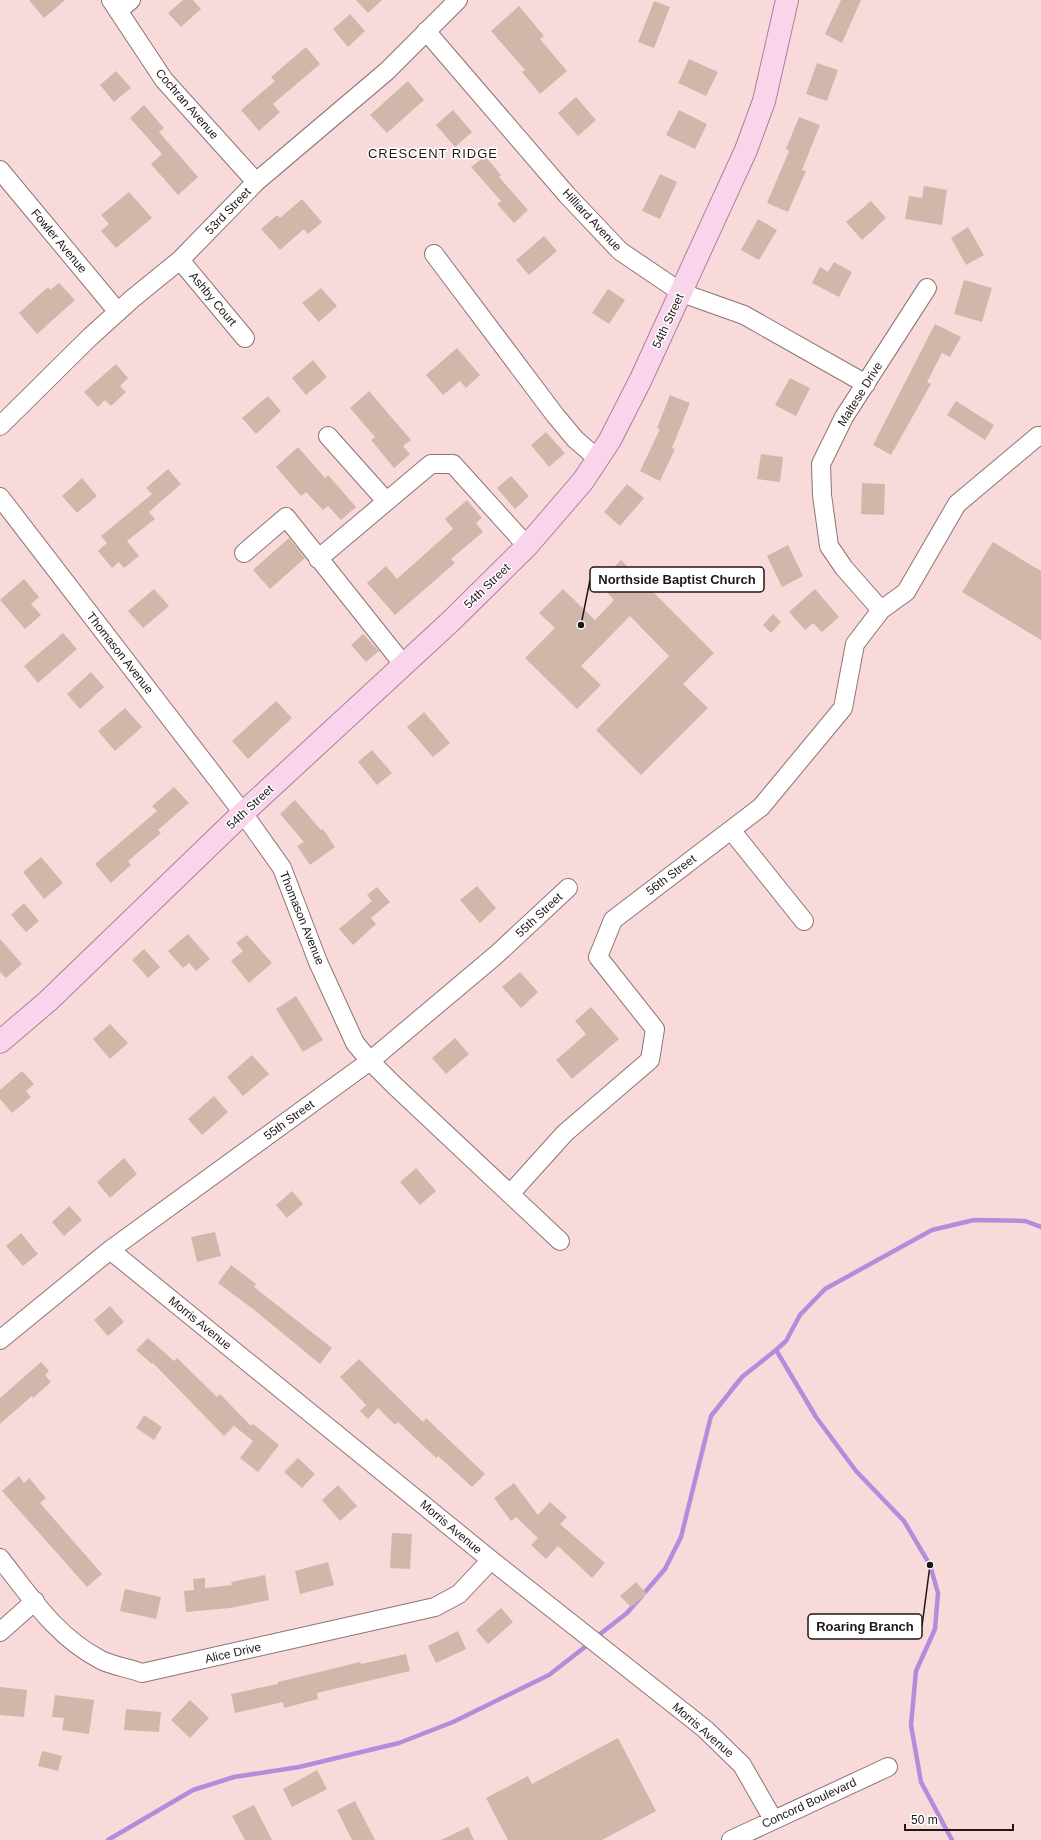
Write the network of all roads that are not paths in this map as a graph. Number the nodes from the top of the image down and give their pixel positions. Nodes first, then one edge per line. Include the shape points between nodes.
1 (458, 0) edge
2 (787, 0) edge
3 (120, 4) edge
4 (426, 31) junction
5 (0, 170) edge
6 (256, 182) junction
7 (434, 254) dead end
8 (180, 260) junction
9 (927, 288) dead end
10 (682, 293) junction
11 (118, 312) junction
12 (245, 338) dead end
13 (866, 384) junction
14 (0, 426) edge
15 (328, 436) dead end
16 (1041, 436) edge
17 (598, 459) junction
18 (0, 497) edge
19 (386, 501) junction
20 (528, 546) junction
21 (244, 553) dead end
22 (318, 559) junction
23 (881, 610) junction
24 (403, 664) junction
25 (243, 813) junction
26 (731, 830) junction
27 (568, 888) dead end
28 (804, 921) dead end
29 (0, 1042) edge
30 (370, 1061) junction
31 (510, 1194) junction
32 (560, 1241) dead end
33 (110, 1250) junction
34 (0, 1340) edge
35 (0, 1558) edge
36 (491, 1560) junction
37 (35, 1601) junction
38 (0, 1632) edge
39 (888, 1767) dead end
40 (774, 1819) junction
41 (731, 1840) edge

1 - 4 street, 53rd Street
2 - 10 main road, 54th Street via 764,101 749,143
3 - 6 street, Cochran Avenue via 164,80
4 - 6 street, 53rd Street via 387,71
4 - 10 street, Hilliard Avenue via 567,195 620,252
5 - 11 street, Fowler Avenue
6 - 8 street, 53rd Street
7 - 17 street via 555,416 574,439
8 - 11 street, 53rd Street
8 - 12 street, Ashby Court
9 - 13 street, Maltese Drive
10 - 13 street, Hilliard Avenue via 744,315
10 - 17 main road, 54th Street via 610,440
11 - 14 street, 53rd Street
13 - 23 street, Maltese Drive via 844,417 821,464 822,495 829,546 844,568
15 - 19 street
16 - 23 street, 56th Street via 957,504 906,592
17 - 20 main road, 54th Street via 583,481
18 - 25 street, Thomason Avenue
19 - 20 street via 431,464 452,464
19 - 22 street
20 - 24 main road, 54th Street
21 - 22 street via 286,517
22 - 24 street
23 - 26 street, 56th Street via 855,644 843,708 761,807
24 - 25 main road, 54th Street
25 - 29 main road, 54th Street via 48,1001
25 - 30 street, Thomason Avenue via 282,868 318,962 355,1043
26 - 28 street
26 - 31 street, 56th Street via 612,920 598,957 655,1029 650,1060 565,1133
27 - 30 street, 55th Street via 496,954
30 - 31 street, Thomason Avenue
30 - 33 street, 55th Street
31 - 32 street, Thomason Avenue
33 - 34 street, 55th Street
33 - 36 street, Morris Avenue
35 - 37 street, Alice Drive
36 - 37 street, Alice Drive via 459,1594 435,1606 142,1673 102,1660 74,1643 55,1627
36 - 40 street, Morris Avenue via 705,1729 742,1765
37 - 38 street
39 - 40 street, Concord Boulevard
40 - 41 street, Concord Boulevard

